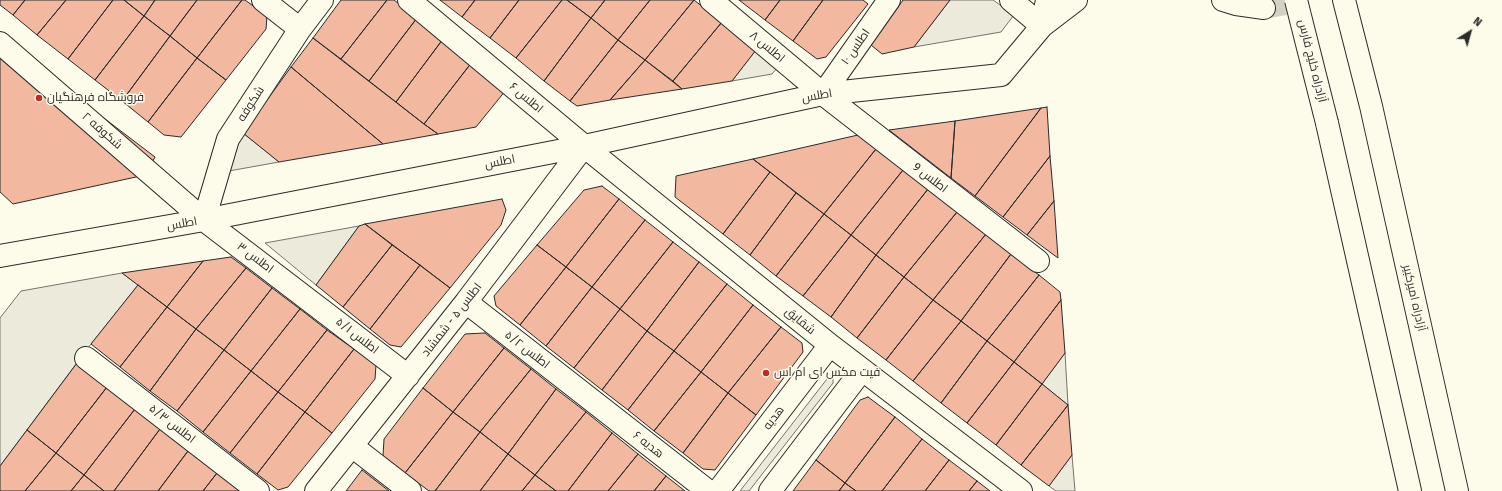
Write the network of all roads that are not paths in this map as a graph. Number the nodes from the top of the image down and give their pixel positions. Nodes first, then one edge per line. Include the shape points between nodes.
1 (263, 0) edge
2 (322, 0) edge
3 (409, 0) edge
4 (711, 0) edge
5 (889, 0) edge
6 (1010, 0) edge
7 (1047, 0) edge
8 (1076, 0) edge
9 (1223, 0) edge
10 (1296, 0) edge
11 (1344, 0) edge
12 (1264, 8) tunnel mouth
13 (1042, 26) junction
14 (300, 29) junction
15 (0, 43) edge
16 (823, 94) junction
17 (584, 146) junction
18 (204, 220) junction
19 (0, 256) edge
20 (1038, 261) dead end
21 (305, 296) joint
22 (466, 302) junction
23 (830, 345) junction
24 (86, 358) dead end
25 (862, 370) junction
26 (408, 376) junction
27 (589, 398) joint
28 (352, 446) junction
29 (258, 491) edge
30 (316, 491) edge
31 (410, 491) edge
32 (708, 491) edge
33 (718, 491) edge
34 (770, 491) edge
35 (1021, 491) edge
36 (1410, 491) edge
37 (1457, 491) edge

1 - 14 main road
2 - 14 main road, شکوفه
3 - 17 main road, اطلس ۶
4 - 16 main road, اطلس ۸
5 - 16 main road, اطلس ۱۰
6 - 13 main road
7 - 13 main road
8 - 13 main road
9 - 12 main road
10 - 36 main road, آزادراه خلیج فارس, bridge via 1327,123
11 - 37 main road, آزادراه امیرکبیر via 1371,106
13 - 16 main road, اطلس via 1001,75
14 - 18 main road, شکوفه via 228,139
15 - 18 main road, شکوفه ۲
16 - 17 main road, اطلس
16 - 20 main road, اطلس 9
17 - 18 main road, اطلس
17 - 22 main road, اطلس ۵ - شمشاد
17 - 23 main road, شقایق
18 - 19 main road, اطلس
18 - 21 main road, اطلس ۳
21 - 26 main road, اطلس ۵/۱
22 - 26 main road, اطلس ۵ - شمشاد
22 - 27 main road, اطلس ۵/۲
23 - 25 main road, شقایق
23 - 33 main road, هدیه
24 - 29 main road, اطلس ۵/۳
25 - 34 main road
25 - 35 main road, شقایق
26 - 28 main road, اطلس ۵ - شمشاد
27 - 32 main road, هدیه ۶
28 - 30 main road, اطلس ۵ - شمشاد
28 - 31 main road

